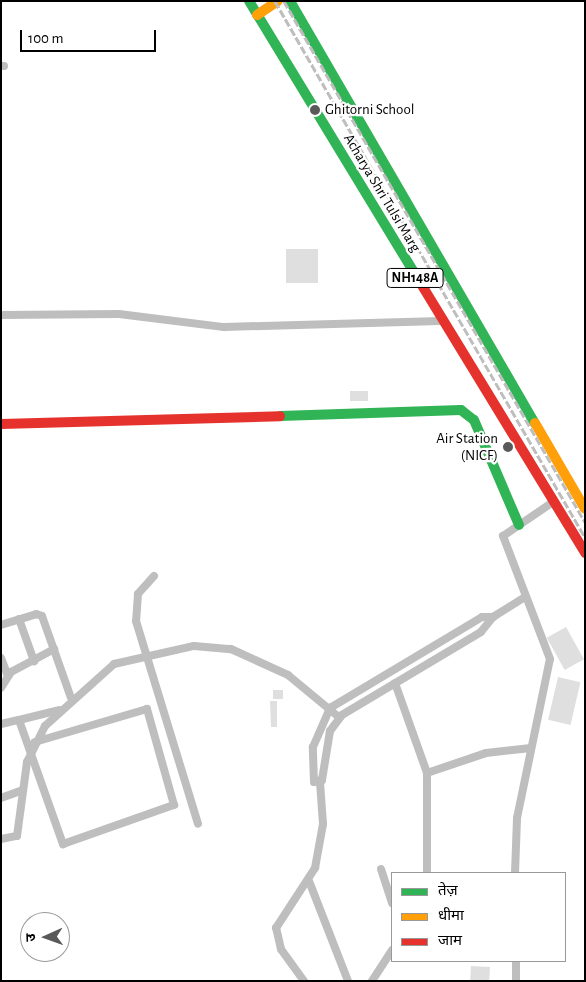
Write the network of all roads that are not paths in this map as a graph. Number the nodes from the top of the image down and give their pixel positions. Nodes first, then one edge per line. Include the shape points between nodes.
1 (249, 1) edge
2 (278, 1) edge
3 (290, 1) edge
4 (257, 16) junction
5 (1, 315) edge
6 (440, 321) junction
7 (1, 424) edge
8 (553, 502) junction
9 (585, 509) edge
10 (518, 525) junction
11 (585, 553) edge
12 (154, 576) dead end
13 (524, 598) junction
14 (493, 617) junction
15 (19, 619) junction
16 (1, 625) edge
17 (54, 649) junction
18 (144, 656) junction
19 (1, 658) edge
20 (34, 661) junction
21 (8, 676) junction
22 (394, 683) junction
23 (1, 688) edge
24 (71, 698) junction
25 (330, 708) junction
26 (59, 710) junction
27 (340, 718) junction
28 (20, 720) junction
29 (1, 724) edge
30 (35, 742) junction
31 (531, 748) junction
32 (30, 751) junction
33 (427, 772) junction
34 (320, 782) junction
35 (23, 790) junction
36 (1, 798) edge
37 (198, 824) dead end
38 (1, 839) edge
39 (381, 869) dead end
40 (427, 872) edge
41 (515, 872) edge
42 (309, 881) junction
43 (391, 900) edge
44 (391, 952) edge
45 (516, 962) edge
46 (304, 981) edge
47 (348, 981) edge
48 (372, 981) edge
49 (516, 981) edge

1 - 4 main road, Acharya Shri Tulsi Marg / NH148A
2 - 4 main road
3 - 9 main road, Acharya Shri Tulsi Marg / NH148A
4 - 6 main road, Acharya Shri Tulsi Marg / NH148A
5 - 6 street via 120,314 224,328
6 - 8 main road, Acharya Shri Tulsi Marg / NH148A
7 - 10 main road via 461,410 474,420
8 - 10 street
8 - 11 main road, Acharya Shri Tulsi Marg / NH148A
10 - 13 street via 506,533 502,542
12 - 18 street via 140,590 136,606
13 - 14 street
13 - 31 street via 550,659
14 - 22 street via 487,628
14 - 25 street via 482,618
15 - 16 street
15 - 17 street via 42,616
15 - 20 street
17 - 20 street
17 - 24 street
18 - 24 street via 107,668
18 - 25 street via 194,646 231,649 288,675
18 - 37 street
19 - 21 street
20 - 21 street
21 - 23 street
22 - 27 street
22 - 33 street
24 - 26 street
25 - 27 street
25 - 34 street via 310,762 312,780
26 - 28 street
26 - 30 street
27 - 34 street via 330,731
28 - 29 street
28 - 32 street
30 - 32 street
30 - 32 street via 147,709 174,805 63,844
31 - 33 street via 486,753
31 - 41 street via 517,818
32 - 35 street
33 - 40 street
34 - 42 street via 323,824
35 - 36 street
35 - 38 street via 17,836
39 - 43 street
42 - 46 street via 276,928 281,949
42 - 47 street
44 - 48 street
45 - 49 street

